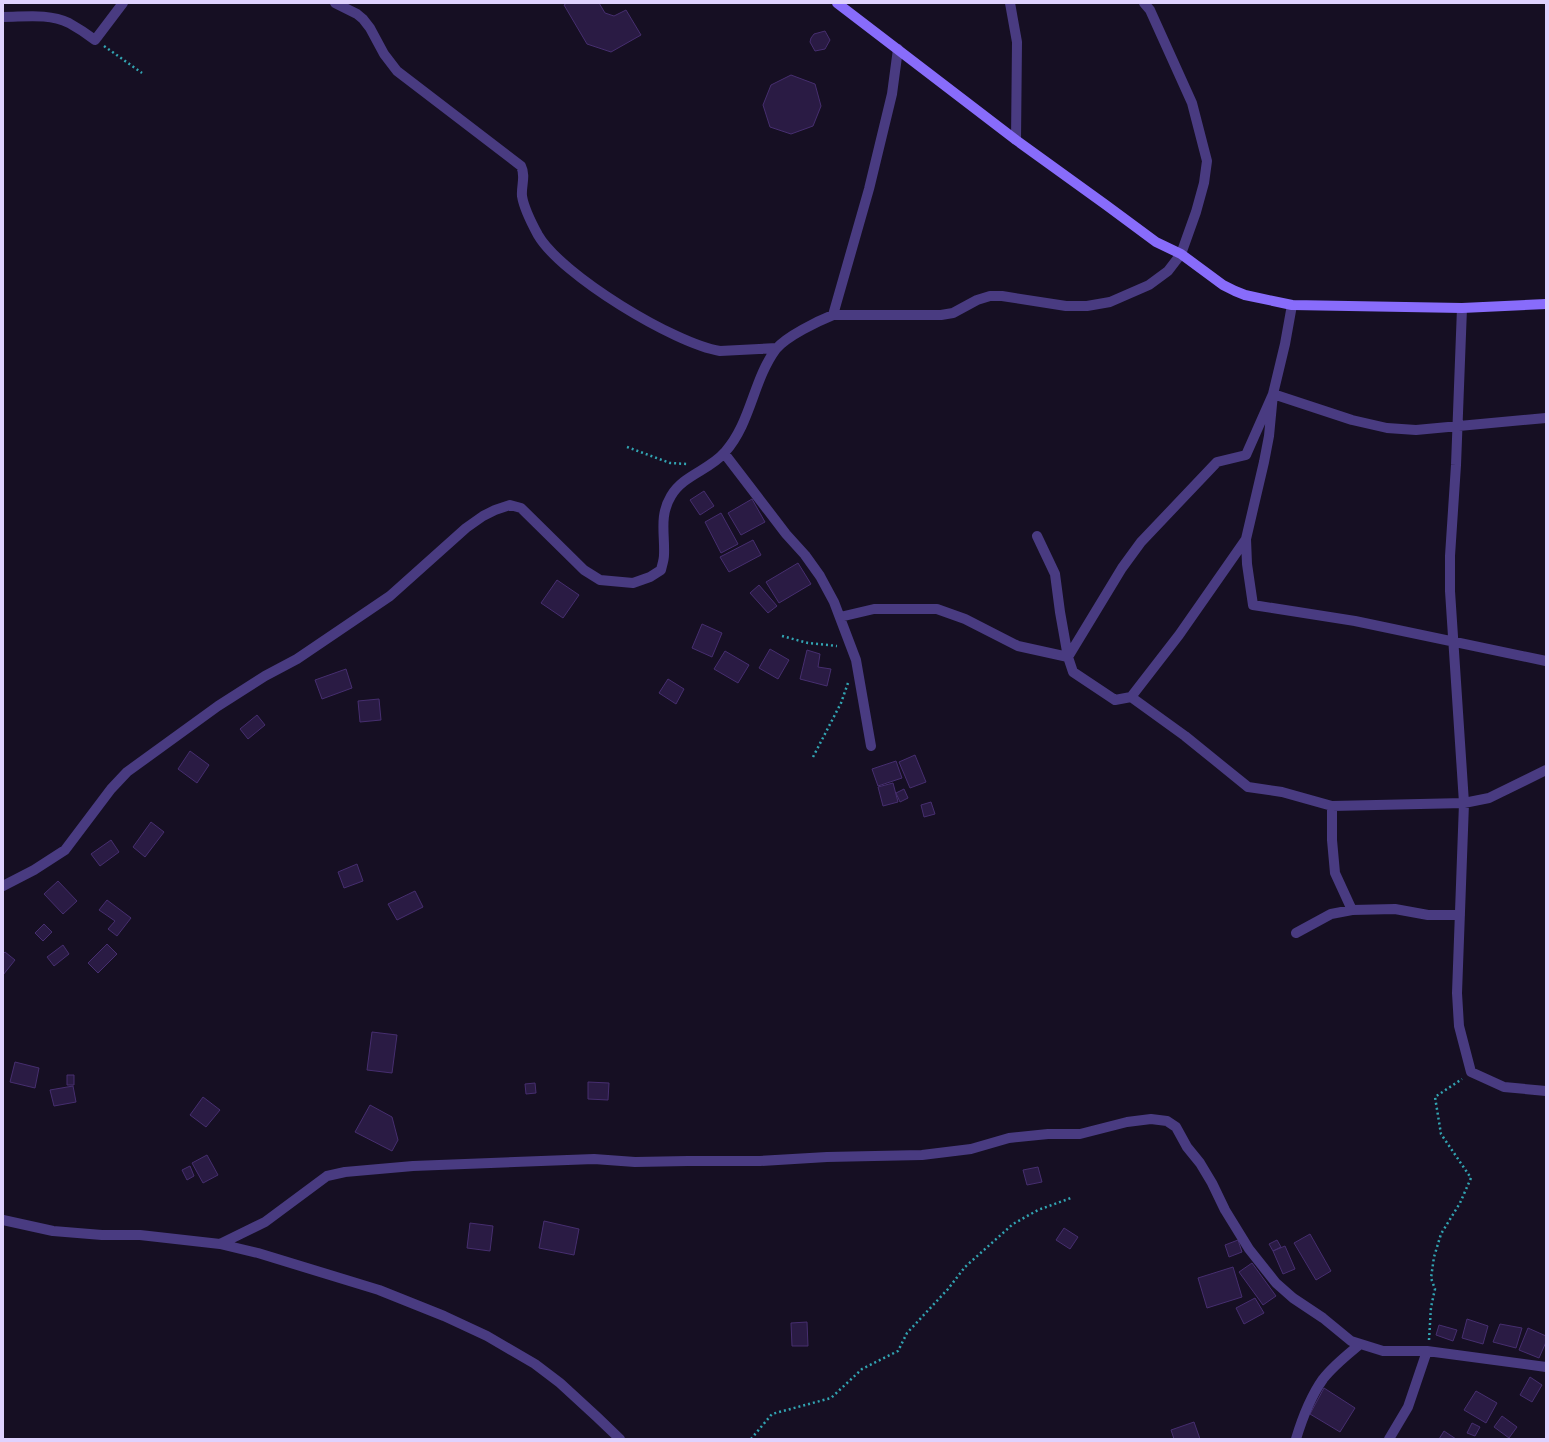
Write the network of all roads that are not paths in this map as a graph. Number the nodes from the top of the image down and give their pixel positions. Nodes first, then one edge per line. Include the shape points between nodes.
1 (123, 3) edge
2 (334, 3) edge
3 (837, 3) edge
4 (1010, 3) edge
5 (1144, 3) edge
6 (3, 16) edge
7 (898, 49) junction
8 (1016, 140) junction
9 (1181, 254) junction
10 (1546, 304) edge
11 (1292, 305) junction
12 (1462, 308) junction
13 (833, 315) junction
14 (777, 348) junction
15 (1273, 394) junction
16 (1546, 418) edge
17 (1458, 427) junction
18 (724, 453) junction
19 (1037, 536) dead end
20 (1246, 539) junction
21 (840, 617) junction
22 (1454, 642) junction
23 (1068, 657) junction
24 (1546, 661) edge
25 (1131, 697) junction
26 (871, 746) dead end
27 (1546, 770) edge
28 (1464, 803) junction
29 (1332, 806) junction
30 (3, 886) edge
31 (1352, 910) junction
32 (1460, 915) junction
33 (1296, 933) dead end
34 (1546, 1091) edge
35 (3, 1220) edge
36 (220, 1244) junction
37 (1359, 1344) junction
38 (1426, 1351) junction
39 (1546, 1366) edge
40 (620, 1439) edge
41 (1296, 1439) edge
42 (1389, 1439) edge

1 - 6 street via 95,40 69,23 56,19
2 - 14 street via 363,19 397,71 521,166 522,196 539,236 573,273 649,322 696,345 720,351
3 - 7 street
4 - 8 street via 1017,42
5 - 9 street via 1150,10 1192,103 1207,161 1196,212
7 - 8 street
7 - 13 street via 892,94 869,189
8 - 9 street via 1156,242
9 - 11 street via 1235,291
9 - 13 street via 1168,271 1149,285 1110,302 1066,306 990,296 953,313 940,315
10 - 12 street
11 - 12 street
11 - 15 street
12 - 17 street
13 - 14 street via 817,321
14 - 18 street via 765,368 736,437
15 - 17 street via 1352,420 1387,428 1416,430
15 - 20 street via 1269,436
15 - 23 street via 1246,455 1217,462 1141,542 1122,568
16 - 17 street
17 - 22 street via 1450,556
18 - 21 street via 820,576
18 - 30 street via 678,487 670,496 662,524 664,556 661,570 633,583 600,580 584,570 521,508 510,506 483,516 390,596 297,659 218,706 127,772 65,850
19 - 23 street via 1055,574
20 - 22 street via 1253,605 1355,621
20 - 25 street via 1179,635
21 - 23 street via 874,609 937,609 965,619 1018,646
21 - 26 street via 856,660
22 - 24 street
22 - 28 street
23 - 25 street via 1073,672 1115,700
25 - 29 street via 1185,736 1248,787 1282,792
27 - 28 street via 1488,798
28 - 29 street
28 - 32 street
29 - 31 street via 1335,872
31 - 32 street via 1395,909 1428,915
31 - 33 street via 1331,914
32 - 34 street via 1457,993 1460,1026 1471,1072 1504,1087
35 - 36 street via 53,1231 140,1235
36 - 37 street via 265,1222 327,1176 345,1172 428,1165 594,1159 635,1162 760,1161 827,1156 922,1155 972,1149 1009,1138 1080,1134 1127,1122 1151,1119 1168,1121 1176,1127 1212,1183 1224,1210 1249,1249 1276,1282 1293,1298 1351,1341
36 - 40 street via 379,1290 487,1336 535,1364 560,1383
37 - 38 street via 1382,1351
37 - 41 street via 1323,1379 1313,1396
38 - 39 street
38 - 42 street via 1408,1407

